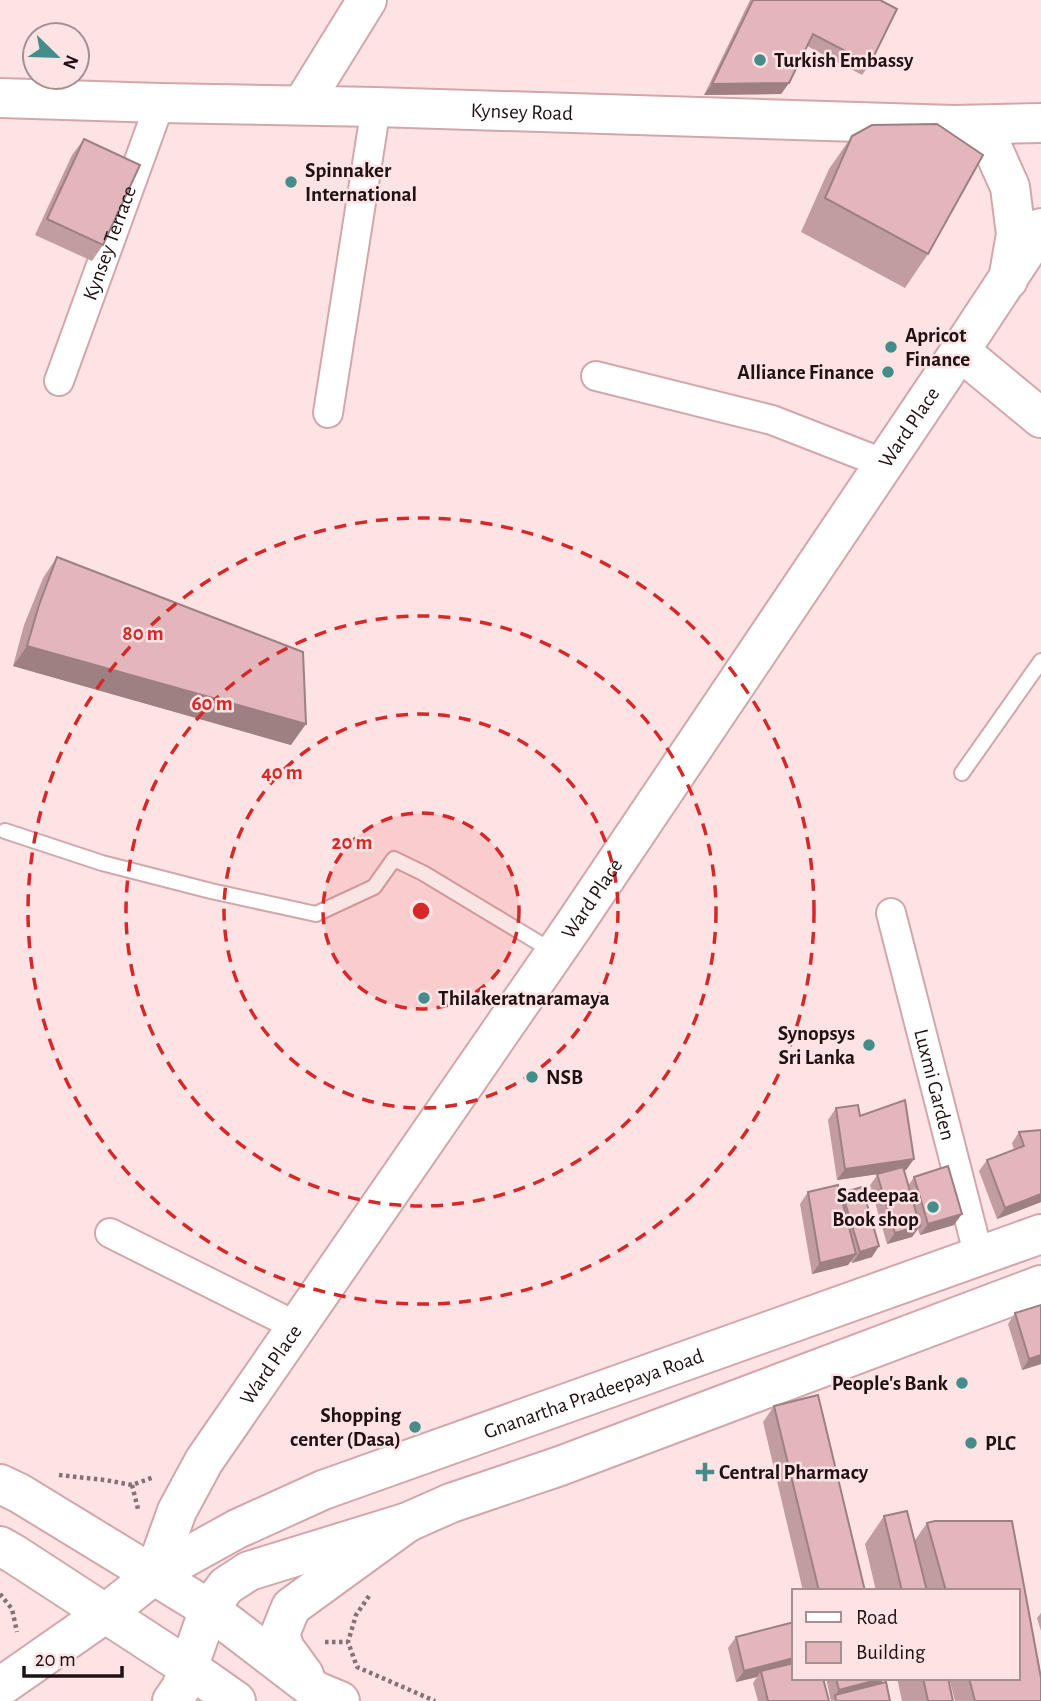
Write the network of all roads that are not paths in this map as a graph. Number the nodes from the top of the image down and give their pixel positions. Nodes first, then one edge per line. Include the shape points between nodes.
1 (367, 0) edge
2 (0, 98) edge
3 (160, 103) junction
4 (302, 105) junction
5 (376, 107) junction
6 (1041, 123) edge
7 (954, 125) junction
8 (1041, 228) edge
9 (1008, 280) junction
10 (960, 351) junction
11 (596, 376) dead end
12 (58, 381) dead end
13 (328, 413) dead end
14 (1041, 418) edge
15 (885, 464) junction
16 (1041, 661) edge
17 (962, 773) dead end
18 (5, 831) dead end
19 (891, 913) dead end
20 (555, 953) junction
21 (110, 1233) dead end
22 (1041, 1234) edge
23 (979, 1256) junction
24 (1041, 1285) edge
25 (296, 1326) junction
26 (0, 1484) edge
27 (408, 1522) junction
28 (0, 1546) edge
29 (154, 1575) junction
30 (209, 1609) junction
31 (106, 1613) junction
32 (189, 1668) junction
33 (0, 1687) edge
34 (328, 1696) edge
35 (172, 1701) edge
36 (236, 1701) edge

1 - 4 main road
2 - 3 main road, Kynsey Road
3 - 4 main road, Kynsey Road
3 - 12 street, Kynsey Terrace
4 - 5 main road, Kynsey Road
5 - 7 main road, Kynsey Road
5 - 13 street
6 - 7 main road, Kynsey Road
7 - 9 main road via 993,149 1010,187 1016,234
8 - 9 main road, Ward Place
9 - 10 main road, Ward Place
10 - 14 main road
10 - 15 main road, Ward Place
11 - 15 street via 772,420
15 - 20 main road, Ward Place
16 - 17 lane
18 - 20 lane via 102,863 316,914 374,887 394,859
19 - 23 street, Luxmi Garden
20 - 25 main road, Ward Place
21 - 25 street
22 - 23 main road, Gnanartha Pradeepaya Road
23 - 29 main road, Gnanartha Pradeepaya Road via 345,1481 237,1529
24 - 27 main road
25 - 29 main road, Ward Place via 204,1461 177,1511
26 - 29 main road
27 - 30 main road via 249,1571 226,1586
27 - 34 main road via 291,1607 280,1633 285,1649
28 - 31 main road
29 - 30 main road
29 - 31 main road, Gnanartha Pradeepaya Road
30 - 32 main road
30 - 34 main road
31 - 32 main road
31 - 33 main road, Gnanartha Pradeepaya Road
32 - 35 main road
32 - 36 main road

